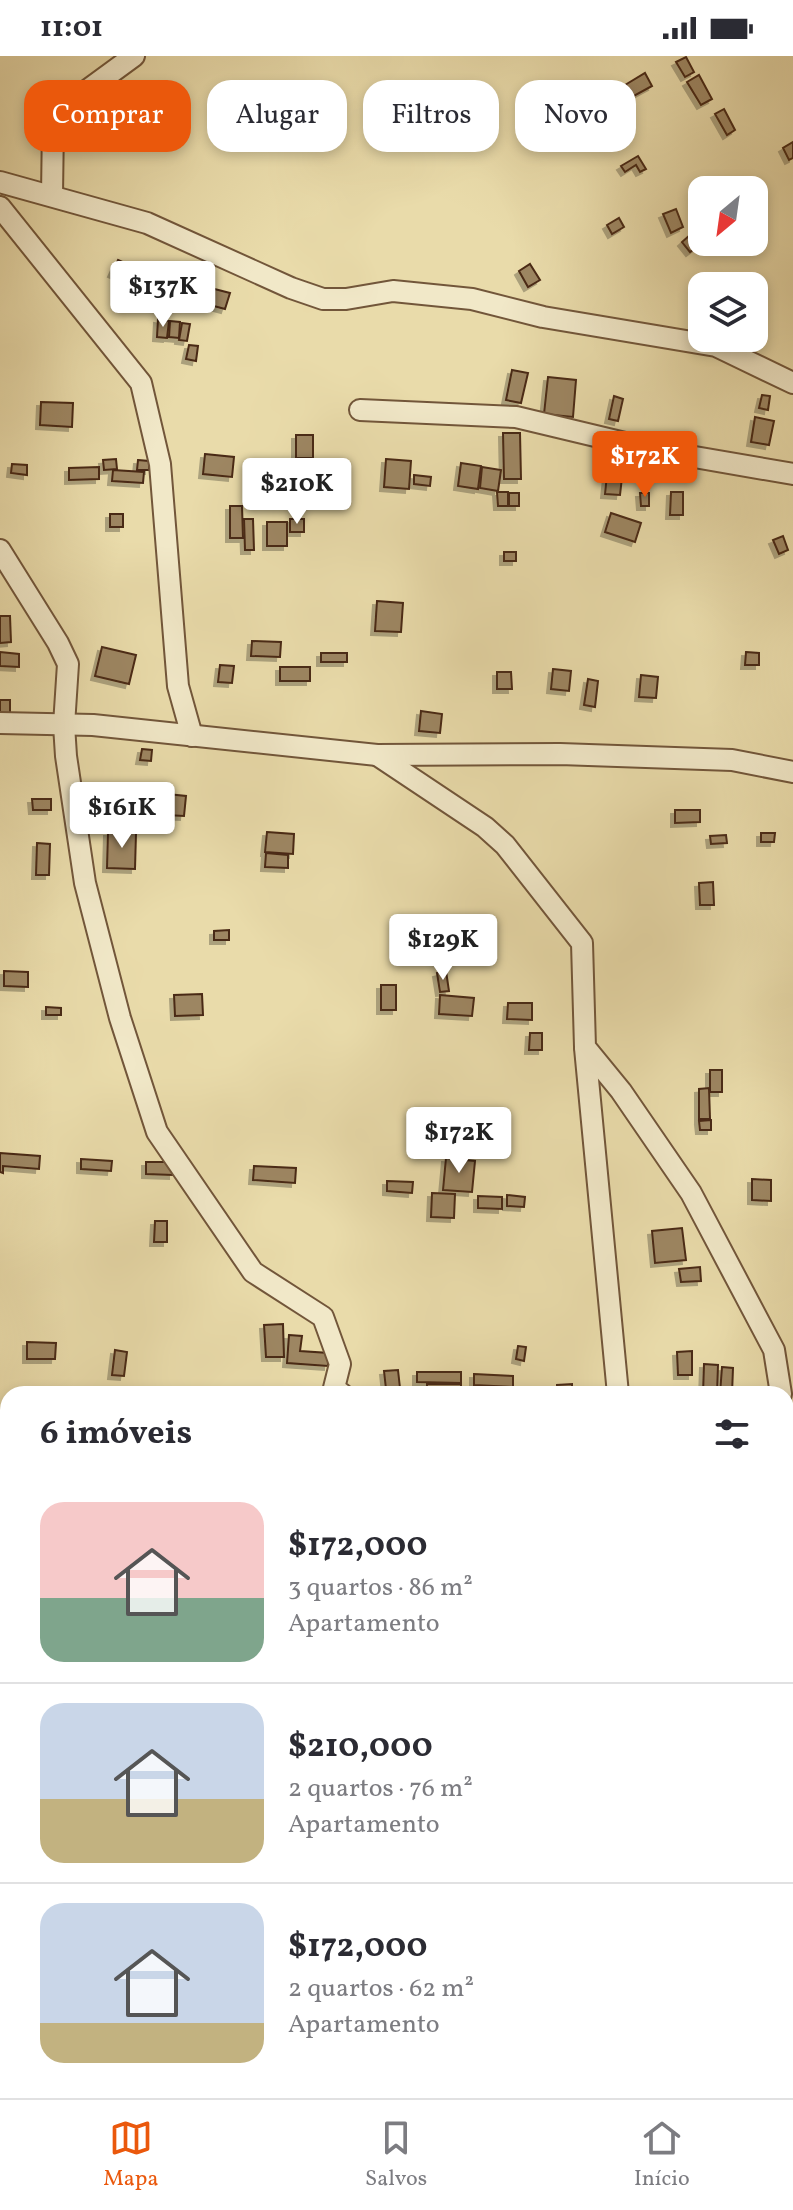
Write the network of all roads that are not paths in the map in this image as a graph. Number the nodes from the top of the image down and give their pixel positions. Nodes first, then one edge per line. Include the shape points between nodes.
1 (134, 56) edge
2 (0, 182) edge
3 (52, 195) junction
4 (0, 207) edge
5 (793, 383) edge
6 (360, 410) dead end
7 (793, 474) edge
8 (0, 550) edge
9 (0, 723) edge
10 (64, 725) junction
11 (192, 736) junction
12 (377, 755) junction
13 (793, 772) edge
14 (585, 1047) junction
15 (334, 1386) edge
16 (617, 1386) edge
17 (780, 1386) edge

1 - 3 street via 63,108 53,123
2 - 3 street
3 - 5 street via 147,223 323,299 393,291 472,299 543,317 716,346
4 - 11 street via 141,383 160,464 178,686
6 - 7 street via 516,417 654,450
8 - 10 street via 68,664
9 - 10 street
10 - 11 street
10 - 15 street via 85,883 157,1132 253,1272 323,1317 340,1364
11 - 12 street
12 - 13 street via 732,760
12 - 14 street via 505,845 582,943
14 - 16 street
14 - 17 street via 691,1193 774,1350

